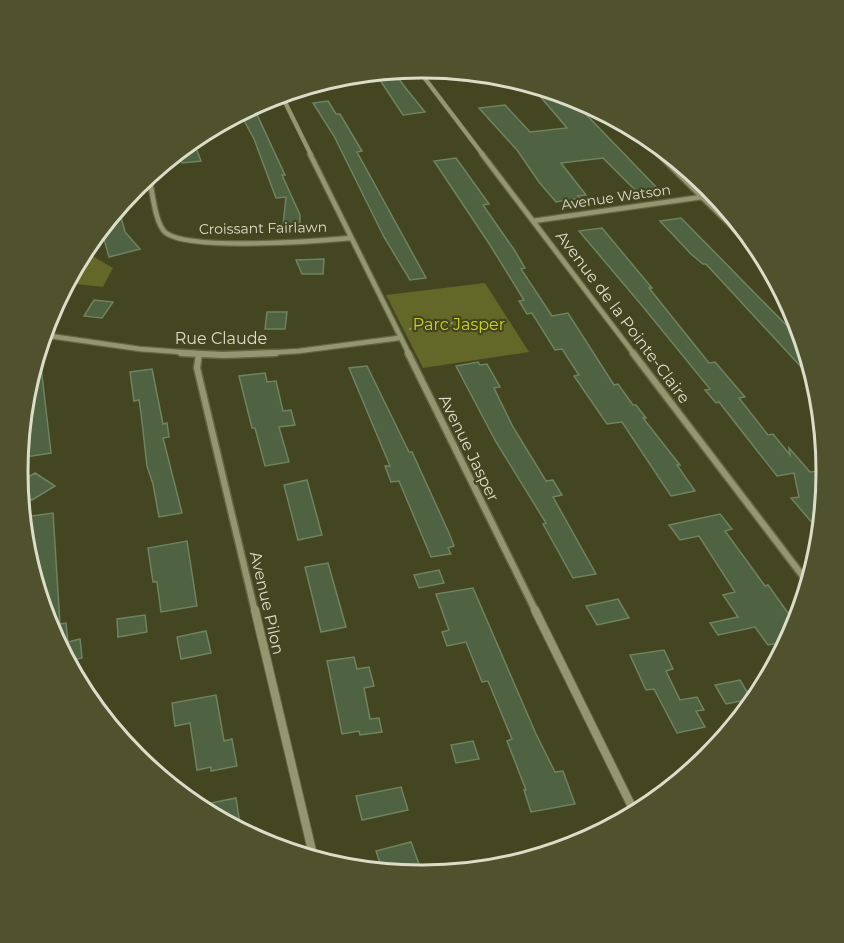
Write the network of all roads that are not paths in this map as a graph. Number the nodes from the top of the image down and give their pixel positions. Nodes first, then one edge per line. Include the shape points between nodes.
1 (425, 78) edge
2 (285, 103) edge
3 (678, 173) edge
4 (152, 186) edge
5 (702, 197) junction
6 (720, 214) edge
7 (533, 220) junction
8 (351, 238) junction
9 (52, 336) edge
10 (399, 338) junction
11 (199, 354) junction
12 (802, 575) edge
13 (631, 805) edge
14 (312, 849) edge

1 - 7 street, Avenue de la Pointe-Claire
2 - 8 street, Avenue Jasper
3 - 5 street
4 - 8 street, Croissant Fairlawn via 162,228 175,238 228,242
5 - 6 street
5 - 7 street, Avenue Watson
7 - 12 street, Avenue de la Pointe-Claire
8 - 10 street, Avenue Jasper
9 - 11 street, Rue Claude
10 - 11 street, Rue Claude via 274,352
10 - 13 street, Avenue Jasper
11 - 14 street, Avenue Pilon via 197,368

